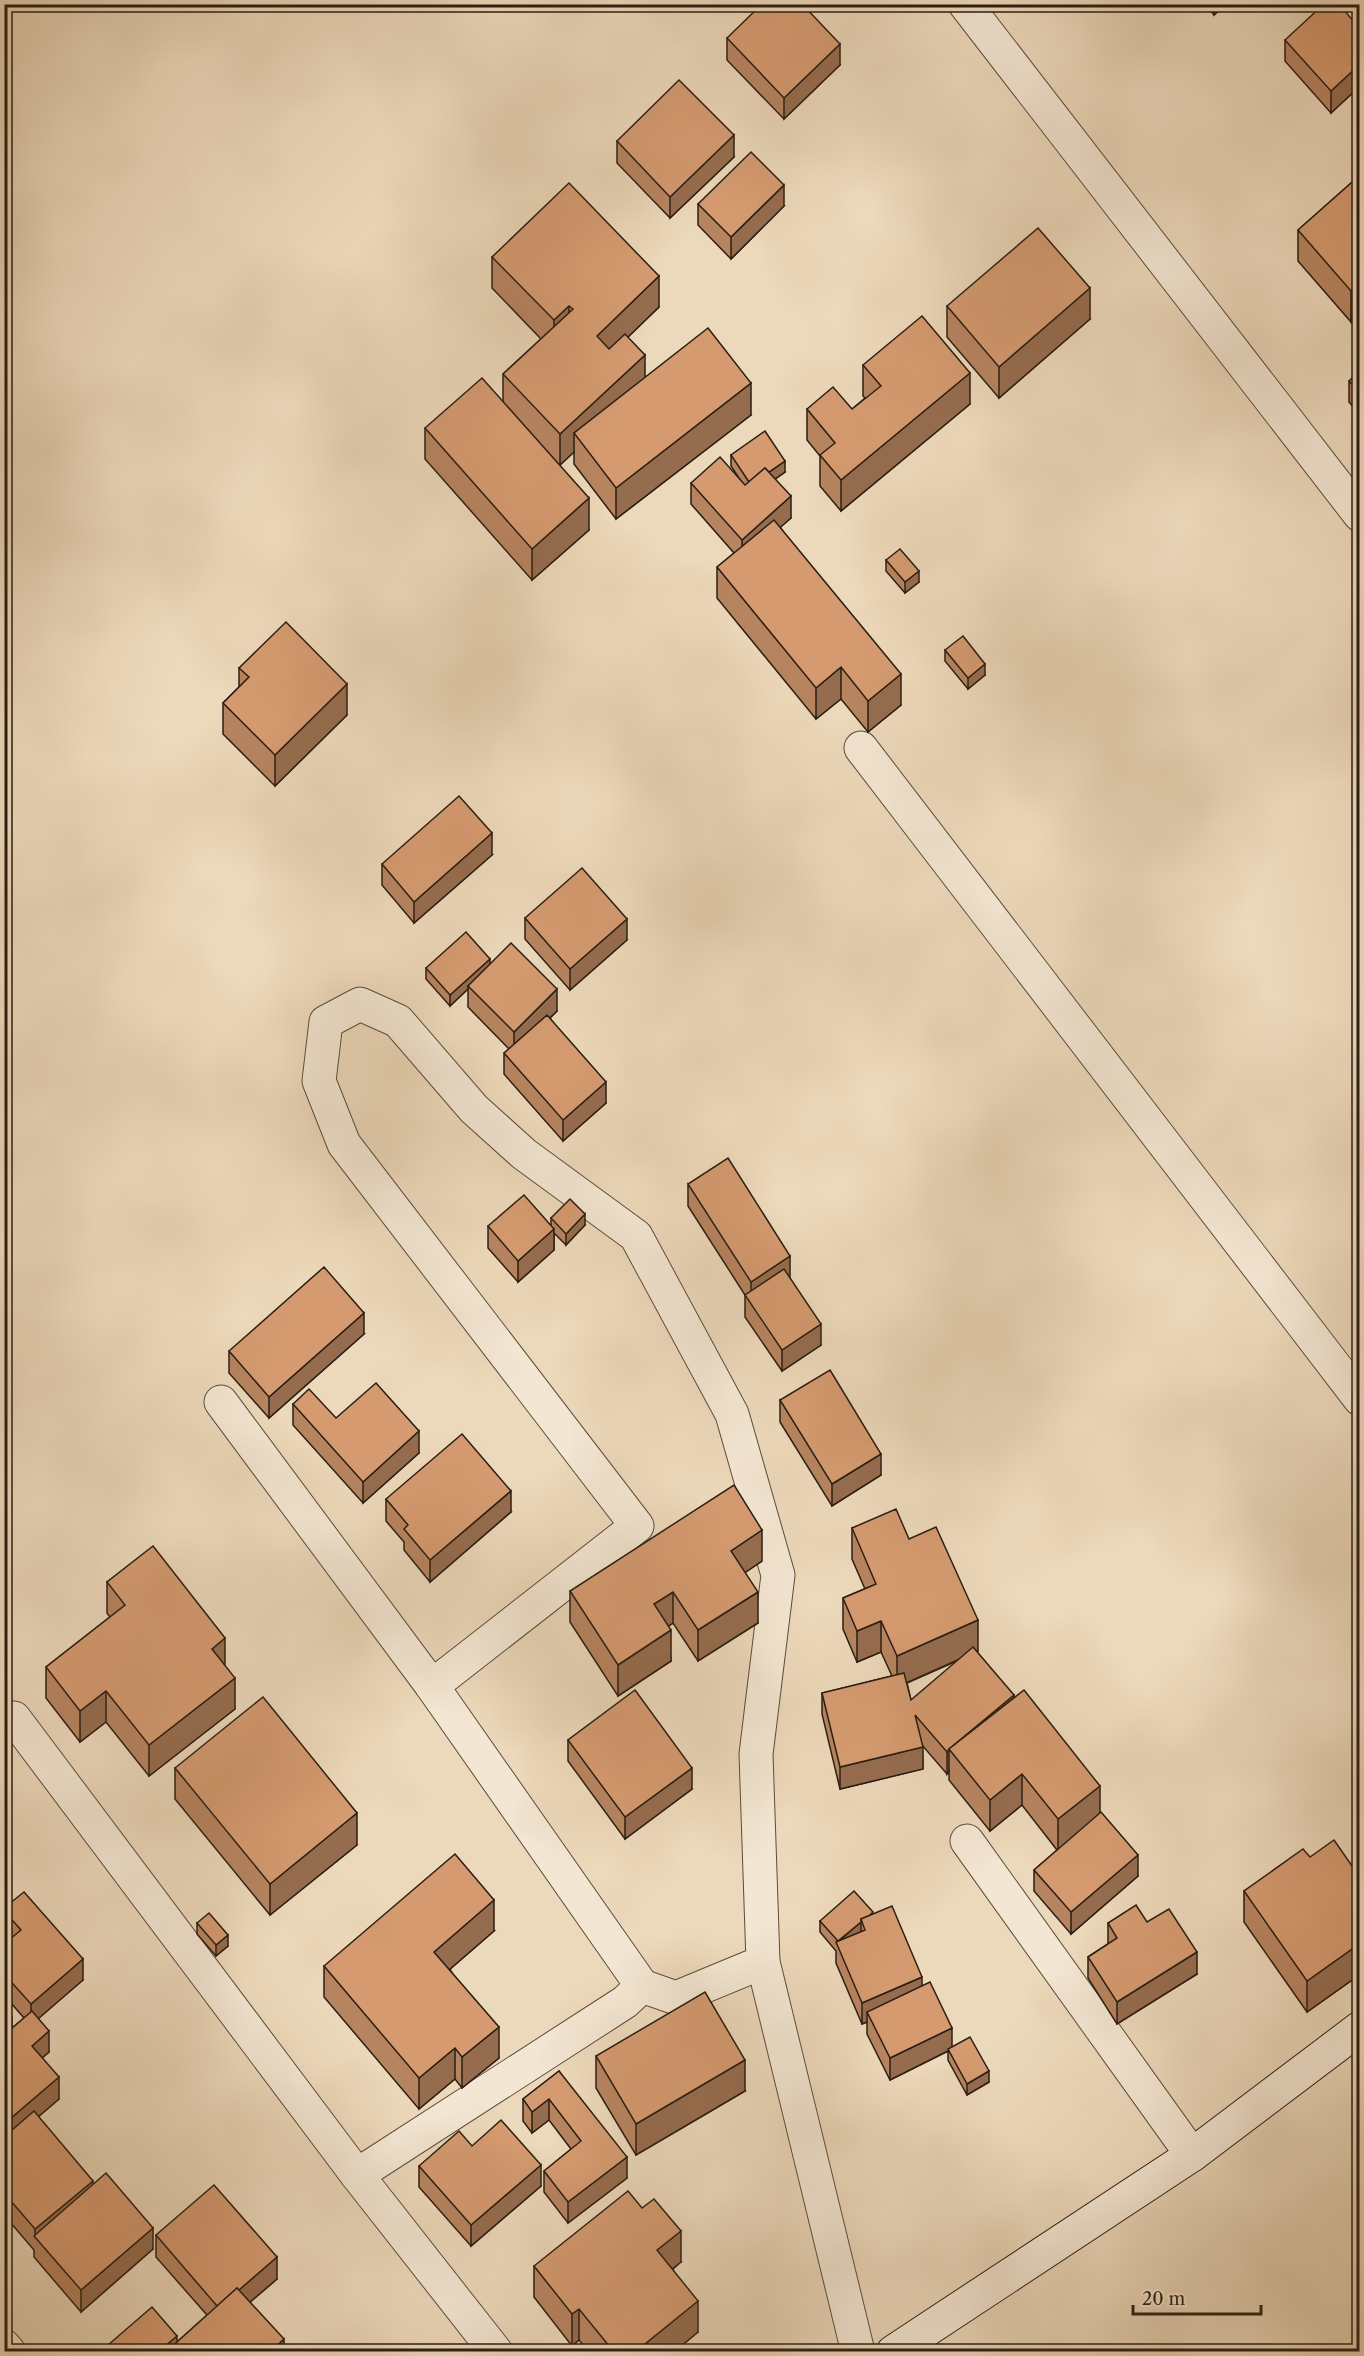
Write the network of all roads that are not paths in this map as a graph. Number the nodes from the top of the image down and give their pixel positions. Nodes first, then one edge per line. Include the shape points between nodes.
1 (965, 4) edge
2 (1359, 515) edge
3 (861, 748) dead end
4 (1359, 1399) edge
5 (221, 1402) dead end
6 (432, 1686) junction
7 (14, 1719) dead end
8 (967, 1841) dead end
9 (763, 1962) junction
10 (642, 1986) junction
11 (1359, 2028) edge
12 (1192, 2155) junction
13 (357, 2175) junction
14 (4, 2346) edge
15 (9, 2352) edge
16 (496, 2352) edge
17 (858, 2352) edge
18 (893, 2352) edge

1 - 2 street
3 - 4 street
5 - 6 street
6 - 9 street via 637,1526 344,1144 320,1081 321,1069 327,1022 360,1004 398,1021 474,1109 524,1154 636,1236 732,1414 778,1575 756,1754
6 - 10 street
7 - 13 street
8 - 12 street
9 - 10 street via 676,1998
9 - 17 street
10 - 13 street via 625,2002
11 - 12 street
12 - 18 street
13 - 16 street
14 - 15 street

